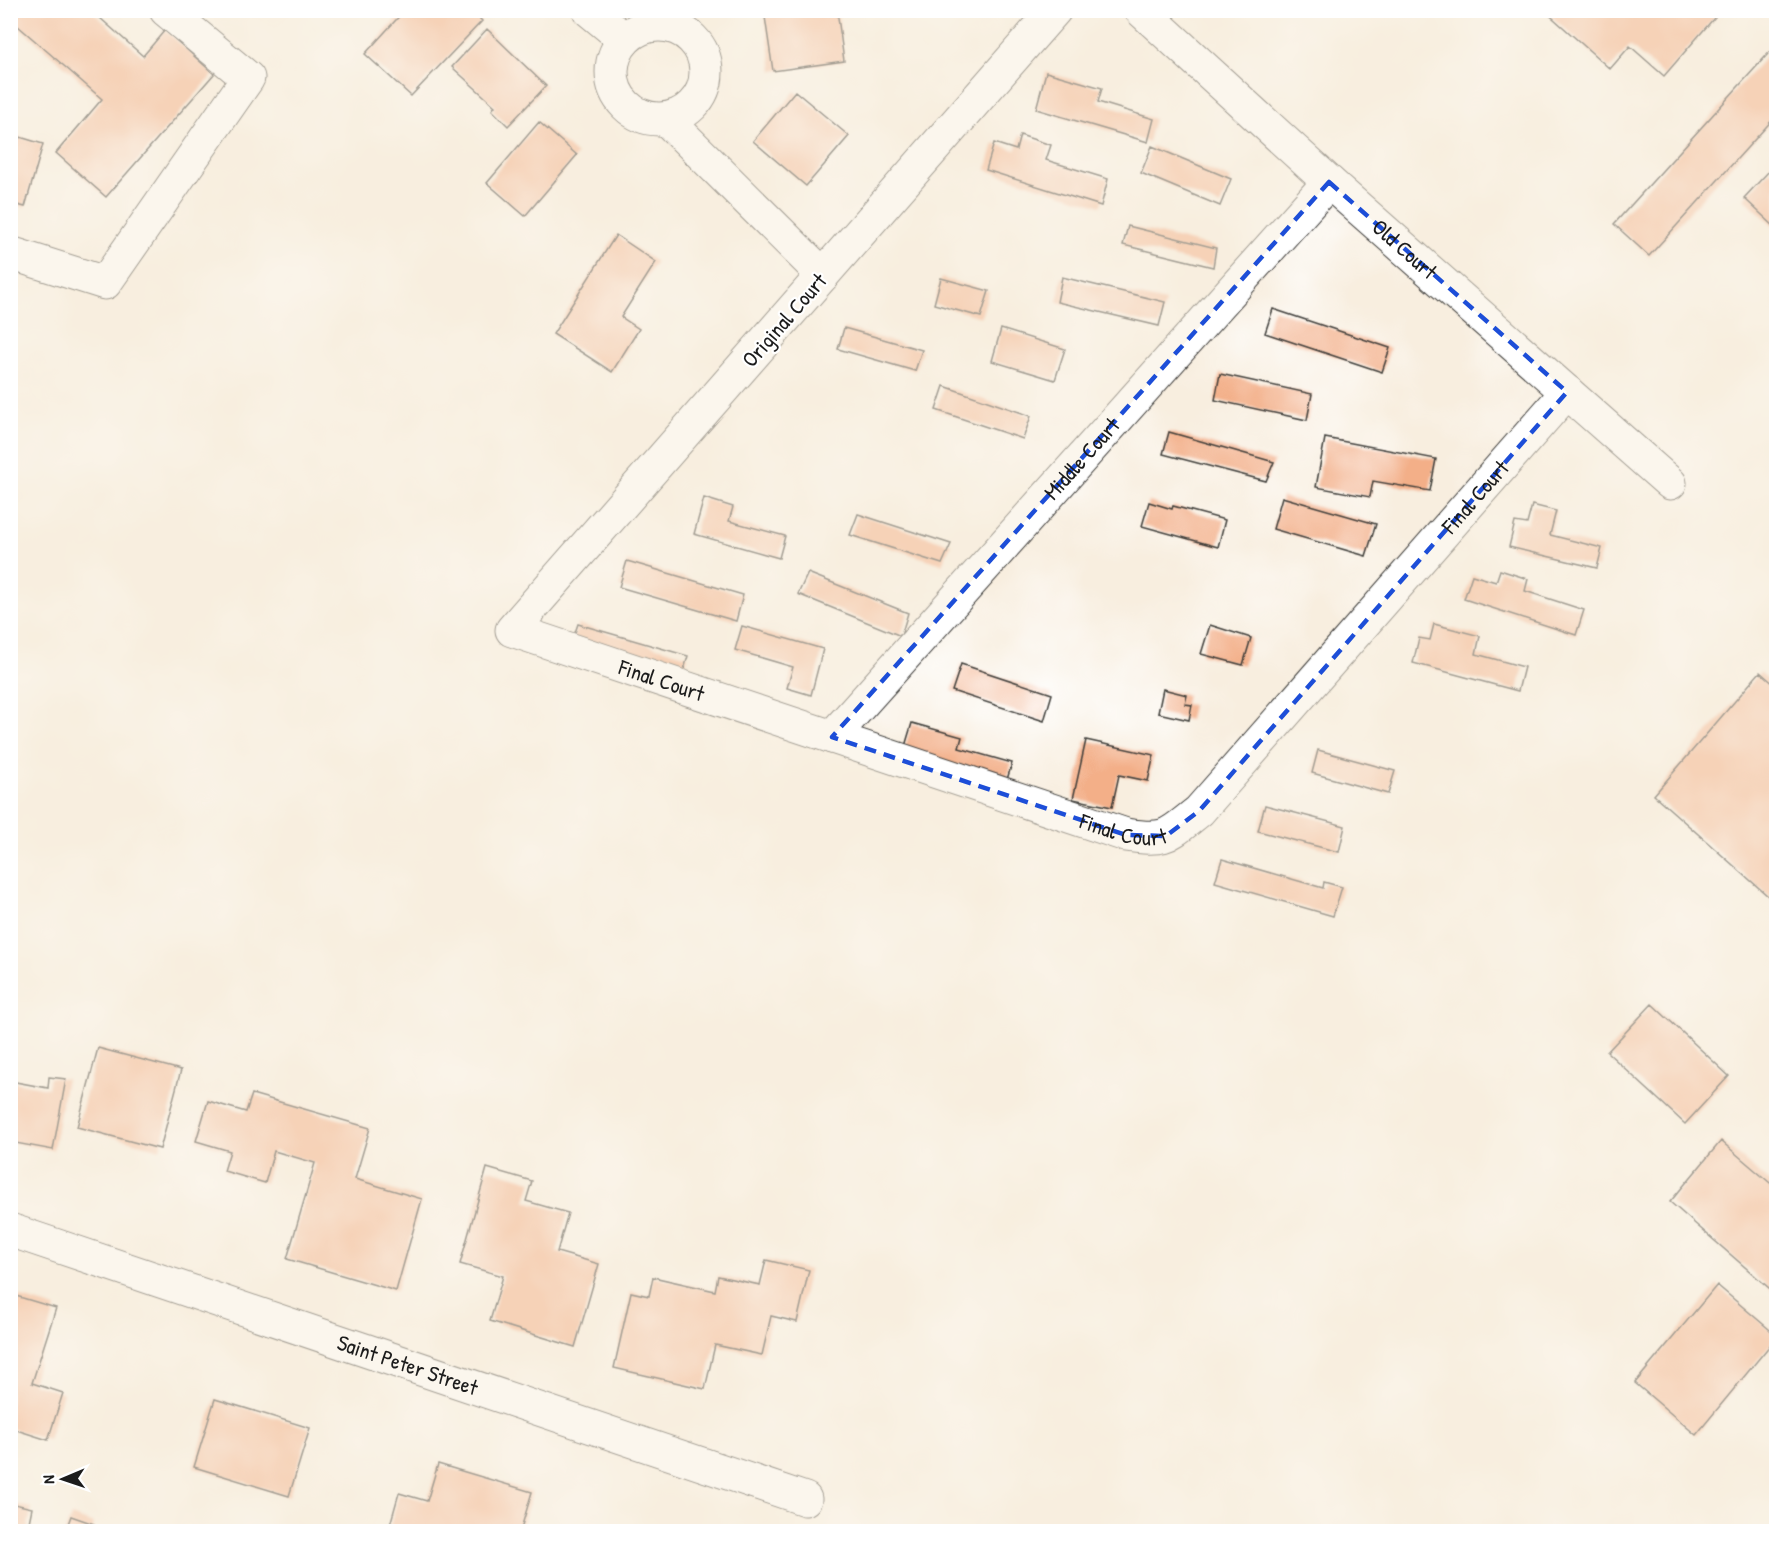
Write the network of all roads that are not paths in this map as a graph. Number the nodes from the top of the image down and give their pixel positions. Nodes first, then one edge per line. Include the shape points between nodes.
1 (166, 10) edge
2 (589, 10) edge
3 (1055, 10) edge
4 (1141, 10) edge
5 (624, 39) junction
6 (666, 119) junction
7 (1329, 182) junction
8 (10, 253) edge
9 (823, 275) junction
10 (1567, 392) junction
11 (1670, 483) dead end
12 (512, 630) joint
13 (832, 737) junction
14 (10, 1230) edge
15 (805, 1499) dead end

1 - 8 street via 248,78 105,283
2 - 5 street
3 - 9 street, Original Court
4 - 7 street, Old Court
5 - 6 street via 612,65 617,94 637,115
5 - 6 street via 637,29 669,25 684,32 704,57 703,89 682,113
6 - 9 street
7 - 10 street, Old Court
7 - 13 street, Middle Court
9 - 12 street, Original Court
10 - 11 street, Old Court
10 - 13 street, Final Court via 1199,811 1166,837 1126,835
12 - 13 street, Final Court
14 - 15 street, Saint Peter Street

